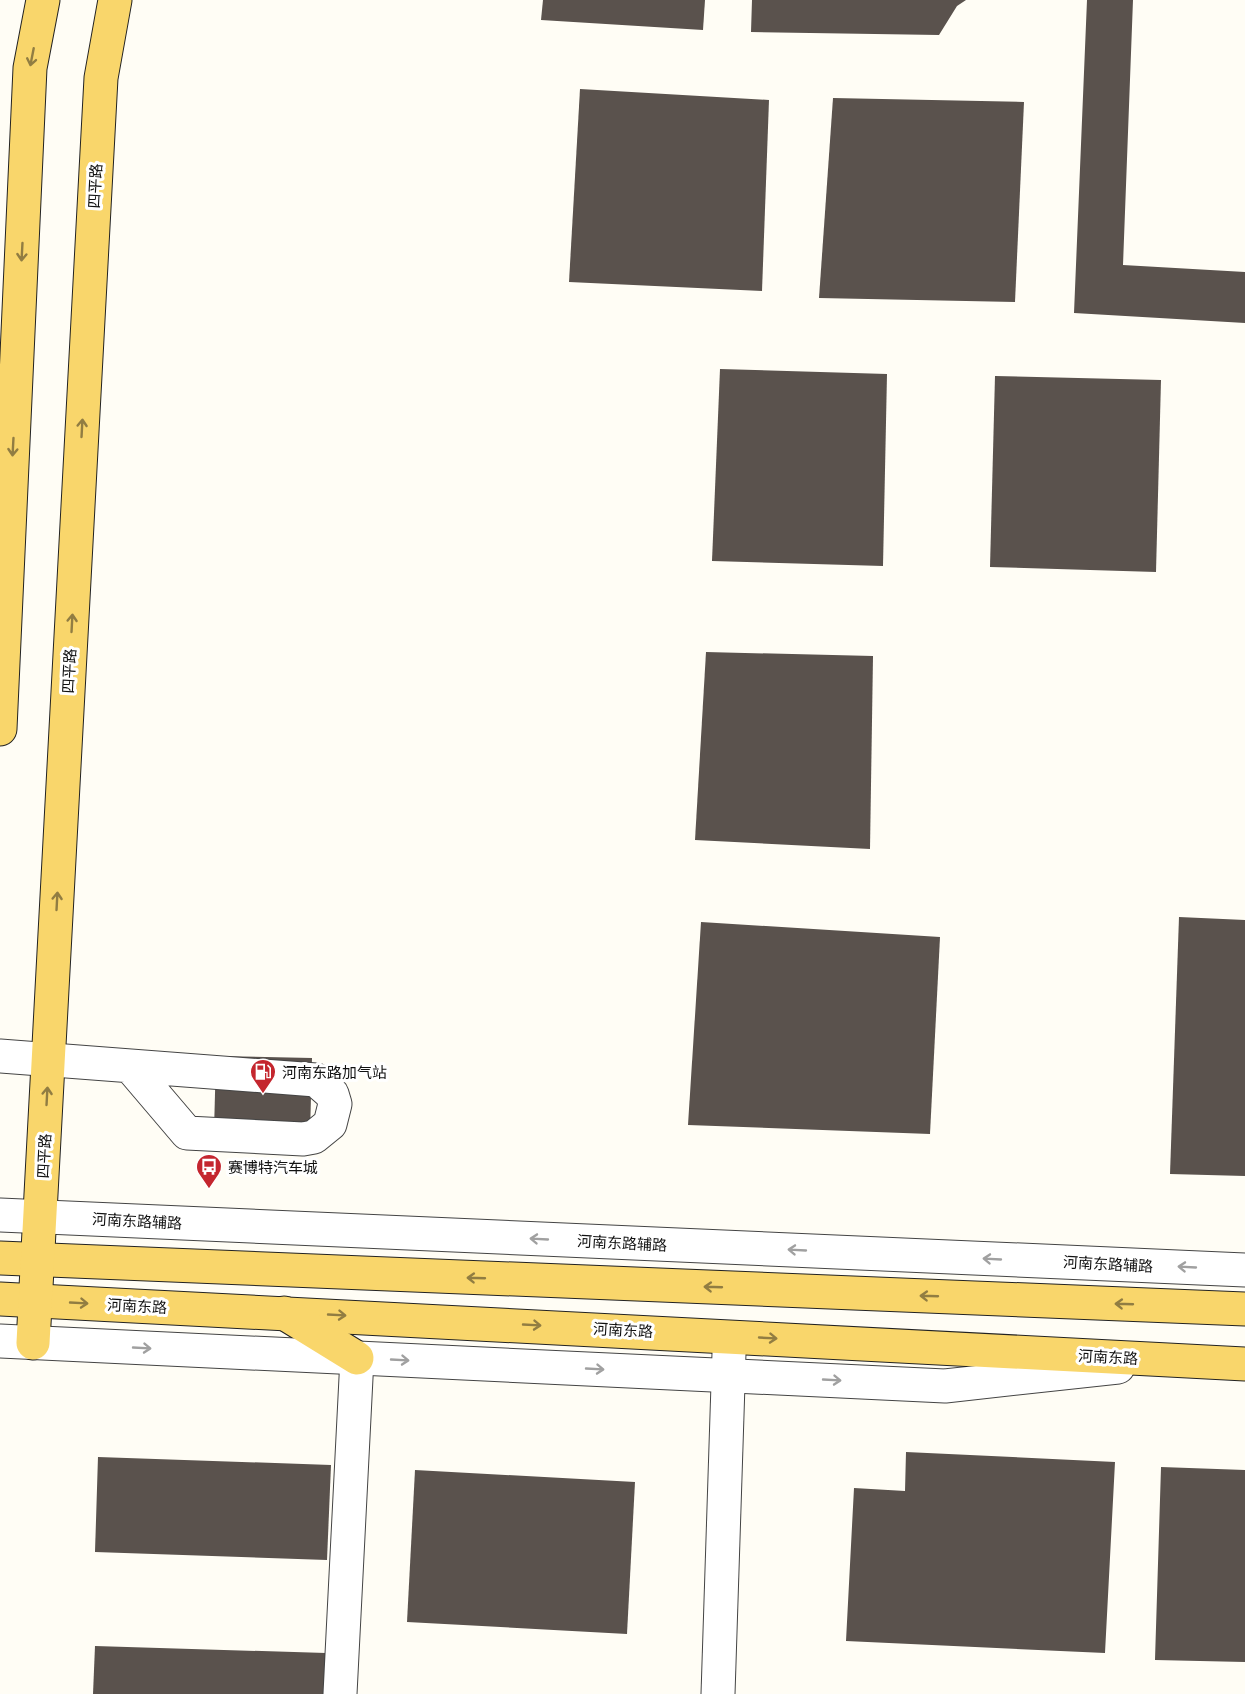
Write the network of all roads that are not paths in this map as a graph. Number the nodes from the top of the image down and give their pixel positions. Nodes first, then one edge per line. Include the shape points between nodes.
1 (43, 0) edge
2 (115, 0) edge
3 (0, 729) edge
4 (0, 1056) edge
5 (49, 1060) junction
6 (130, 1066) junction
7 (0, 1215) edge
8 (40, 1217) junction
9 (0, 1258) edge
10 (39, 1260) junction
11 (1245, 1270) edge
12 (0, 1299) edge
13 (36, 1301) junction
14 (1245, 1309) edge
15 (282, 1312) junction
16 (729, 1336) junction
17 (0, 1341) edge
18 (33, 1343) junction
19 (357, 1358) junction
20 (1171, 1361) junction
21 (1245, 1364) edge
22 (728, 1376) junction
23 (340, 1694) edge
24 (718, 1694) edge

1 -> 3 main road via 30,68
5 -> 2 main road, 四平路 via 100,78
4 - 5 street
5 - 6 street
8 -> 5 main road, 四平路
6 - 6 street via 316,1080 332,1094 334,1115 323,1132 303,1139 187,1133
7 - 8 street, 河南东路辅路
8 - 10 main road, 四平路
11 -> 8 street, 河南东路辅路
9 - 10 main road
10 - 13 main road, 四平路
14 -> 10 main road
12 - 13 main road, 河南东路
13 -> 15 main road, 河南东路
13 - 18 main road, 四平路
15 -> 16 main road, 河南东路
15 - 19 main road
16 -> 20 main road, 河南东路
16 - 22 street
17 - 18 street
18 -> 19 street
19 -> 22 street
19 - 23 street
20 - 21 main road, 河南东路
22 -> 20 street via 945,1386
22 - 24 street

